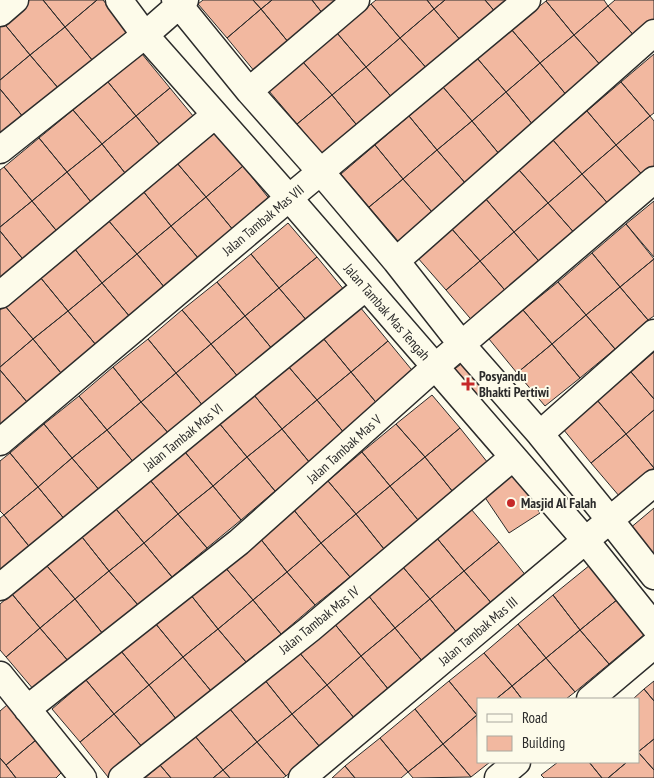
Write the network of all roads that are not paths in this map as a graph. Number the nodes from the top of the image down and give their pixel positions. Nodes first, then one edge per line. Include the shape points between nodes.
1 (15, 0) edge
2 (119, 0) edge
3 (356, 0) edge
4 (527, 0) edge
5 (180, 2) edge
6 (0, 13) edge
7 (654, 33) edge
8 (145, 35) junction
9 (249, 91) junction
10 (215, 116) junction
11 (0, 150) edge
12 (320, 171) junction
13 (654, 180) edge
14 (288, 198) junction
15 (396, 261) junction
16 (366, 287) junction
17 (0, 295) edge
18 (654, 333) edge
19 (462, 345) junction
20 (435, 367) junction
21 (540, 434) junction
22 (0, 442) edge
23 (512, 458) junction
24 (654, 483) edge
25 (610, 520) junction
26 (586, 541) junction
27 (654, 576) edge
28 (0, 587) edge
29 (654, 626) edge
30 (654, 644) edge
31 (0, 675) edge
32 (591, 698) edge
33 (27, 709) junction
34 (516, 763) edge
35 (83, 778) edge
36 (122, 778) edge
37 (302, 778) edge
38 (498, 778) edge

1 - 6 street
2 - 8 street, Jalan Tambak Mas Tengah
3 - 9 street
4 - 12 street, Jalan Tambak Mas VII
5 - 8 street
5 - 9 street
7 - 15 street
8 - 10 street, Jalan Tambak Mas Tengah
8 - 11 street
9 - 12 street
10 - 14 street, Jalan Tambak Mas Tengah
10 - 17 street
12 - 14 street, Jalan Tambak Mas VII
12 - 15 street
13 - 19 street, Jalan Tambak Mas V
14 - 16 street, Jalan Tambak Mas Tengah
14 - 22 street, Jalan Tambak Mas VII
15 - 19 street
16 - 20 street, Jalan Tambak Mas Tengah
16 - 28 street, Jalan Tambak Mas VI
18 - 21 street
19 - 20 street, Jalan Tambak Mas V
19 - 21 street
20 - 23 street, Jalan Tambak Mas Tengah
20 - 33 street, Jalan Tambak Mas V via 239,542
21 - 25 street
23 - 26 street, Jalan Tambak Mas Tengah
23 - 36 street, Jalan Tambak Mas IV via 310,629
24 - 25 street, Jalan Tambak Mas III
25 - 26 street, Jalan Tambak Mas III
25 - 27 street
26 - 29 street, Jalan Tambak Mas Tengah
26 - 37 street, Jalan Tambak Mas III
30 - 32 street
31 - 33 street
33 - 35 street
34 - 38 street

